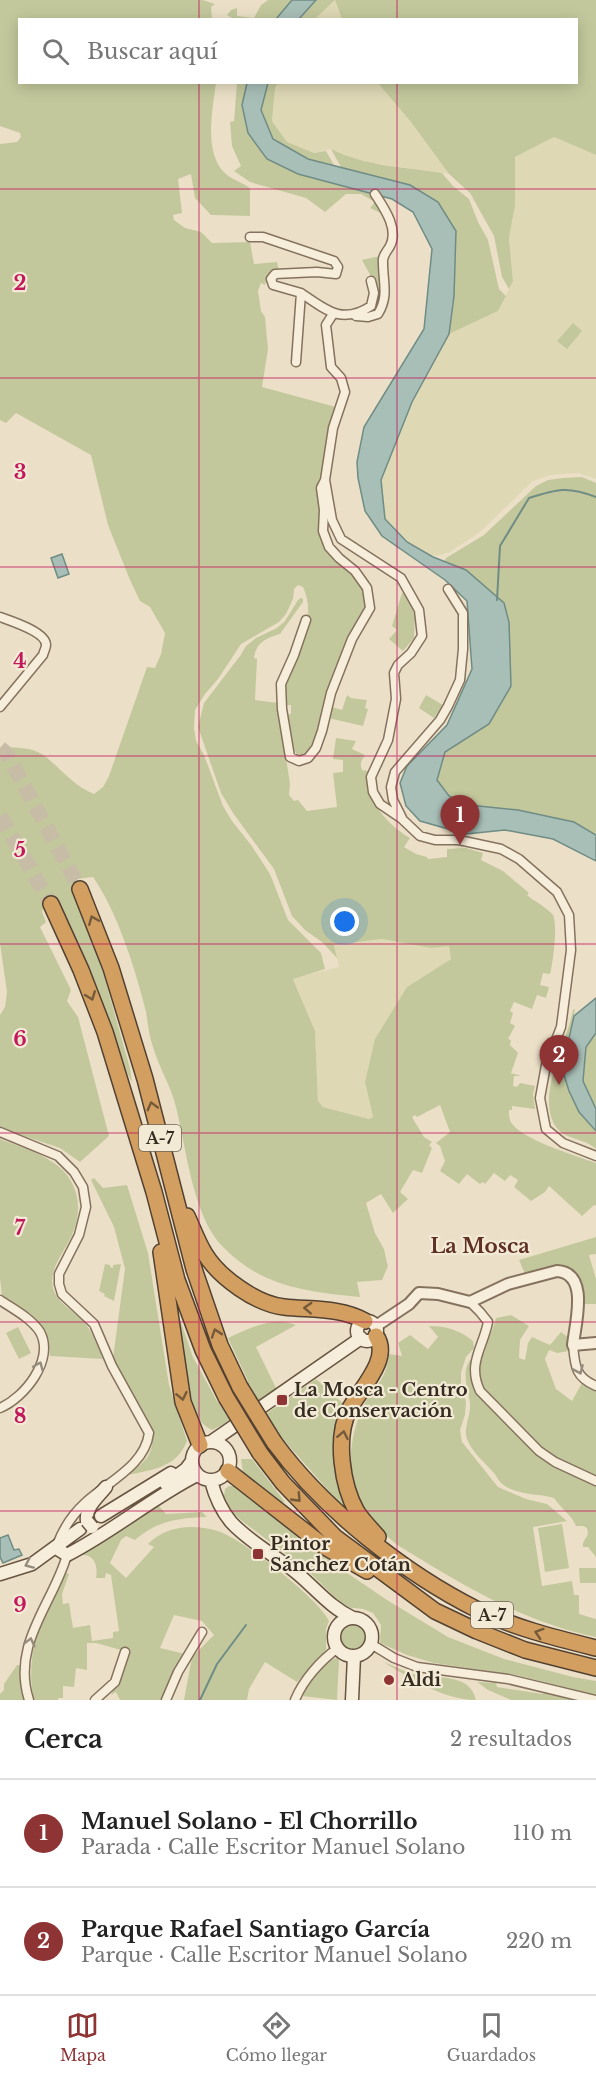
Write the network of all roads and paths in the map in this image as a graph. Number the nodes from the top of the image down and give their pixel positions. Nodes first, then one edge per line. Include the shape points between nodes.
1 (375, 194) dead end
2 (250, 237) dead end
3 (370, 281) dead end
4 (301, 294) junction
5 (333, 314) junction
6 (353, 316) junction
7 (296, 362) dead end
8 (325, 480) junction
9 (448, 589) dead end
10 (0, 616) edge
11 (306, 620) dead end
12 (0, 707) edge
13 (402, 819) junction
14 (80, 889) tunnel mouth
15 (51, 904) tunnel mouth
16 (0, 1132) edge
17 (596, 1156) edge
18 (173, 1185) junction
19 (154, 1192) junction
20 (0, 1300) edge
21 (470, 1302) junction
22 (369, 1330) junction
23 (596, 1343) edge
24 (573, 1345) junction
25 (596, 1386) edge
26 (0, 1407) edge
27 (240, 1423) junction
28 (206, 1444) junction
29 (229, 1455) junction
30 (194, 1467) junction
31 (228, 1471) junction
32 (211, 1481) junction
33 (596, 1481) edge
34 (106, 1487) junction
35 (101, 1516) dead end
36 (86, 1526) junction
37 (56, 1548) junction
38 (67, 1556) junction
39 (398, 1559) junction
40 (0, 1574) edge
41 (321, 1596) junction
42 (435, 1611) junction
43 (353, 1618) junction
44 (336, 1629) junction
45 (202, 1632) dead end
46 (371, 1644) junction
47 (338, 1648) junction
48 (596, 1648) edge
49 (125, 1652) dead end
50 (354, 1656) junction
51 (596, 1668) edge
52 (29, 1700) edge
53 (95, 1700) edge
54 (166, 1700) edge
55 (295, 1700) edge
56 (352, 1700) edge
57 (595, 1700) edge

1 - 6 street via 388,214 392,233 382,261 384,304 378,314
2 - 4 street via 263,237 334,261 338,267 336,274 296,272 275,274 271,279 273,285
3 - 6 street via 374,293 371,306
4 - 5 street
4 - 7 street
5 - 6 street
5 - 8 street via 326,325 331,367 341,378 345,392 333,428
8 - 11 street via 321,488 323,531 329,547 367,588 369,608 331,693 316,748 308,758 299,761 290,757 281,684
8 - 13 street via 332,520 341,539 401,578 419,610 422,636 394,673 396,699 392,724 371,777 380,804
9 - 13 street via 463,613 460,680 440,720 395,772 391,787
10 - 12 street via 33,630 44,638 46,645 43,655
13 - 17 street via 420,836 501,849 519,859 557,892 569,915 571,950 561,1027 546,1065 540,1098 546,1129 563,1143
18 -> 14 highway, A-7 via 111,968
15 -> 19 highway, A-7 via 105,1032
16 - 34 street via 58,1156 82,1187 86,1207 79,1235 59,1274 59,1284 62,1294 94,1324 149,1433 141,1456
22 -> 18 highway via 358,1317 322,1309 280,1307 227,1280 206,1255
39 -> 18 highway, A-7, bridge via 344,1519 314,1489 274,1442 240,1387 220,1344 194,1269
19 -> 28 highway via 183,1402 192,1430
19 -> 42 highway, A-7, bridge via 177,1280 203,1350 260,1453 335,1537
26 -> 20 street via 26,1388 41,1365 43,1348 40,1333 33,1325
21 - 22 street via 419,1293
21 - 24 street via 507,1284 564,1272 574,1280 579,1298
21 - 33 street via 488,1322 474,1369 480,1391 539,1451
22 - 27 main road
39 -> 22 highway via 358,1513 346,1486 341,1447 348,1411 378,1363 380,1347
23 - 24 street
24 -> 25 street via 577,1372 584,1381
27 - 28 main road
27 - 29 main road
28 - 29 main road via 222,1446
28 - 30 main road via 193,1454
29 - 31 main road
30 - 32 main road
30 - 35 main road via 174,1472
30 - 36 main road via 109,1522 99,1527
30 - 38 main road via 179,1484
31 - 32 main road
31 - 42 highway via 326,1546
32 - 41 main road via 215,1496 232,1523
34 - 36 main road via 88,1508
34 - 37 street via 72,1516
36 - 37 main road
37 - 38 main road
37 -> 40 main road via 32,1564
52 -> 38 street via 29,1640
48 -> 39 highway, A-7 via 542,1634 479,1610
41 - 43 main road
41 - 44 main road via 333,1613
42 - 51 highway, A-7 via 525,1650
43 - 44 main road via 344,1620
43 - 46 main road via 369,1626
44 - 47 main road
45 - 54 street
46 - 50 main road
46 - 57 street via 417,1667 508,1679
47 - 50 main road
47 - 55 street via 327,1656
49 - 53 street via 115,1682
50 - 56 main road

